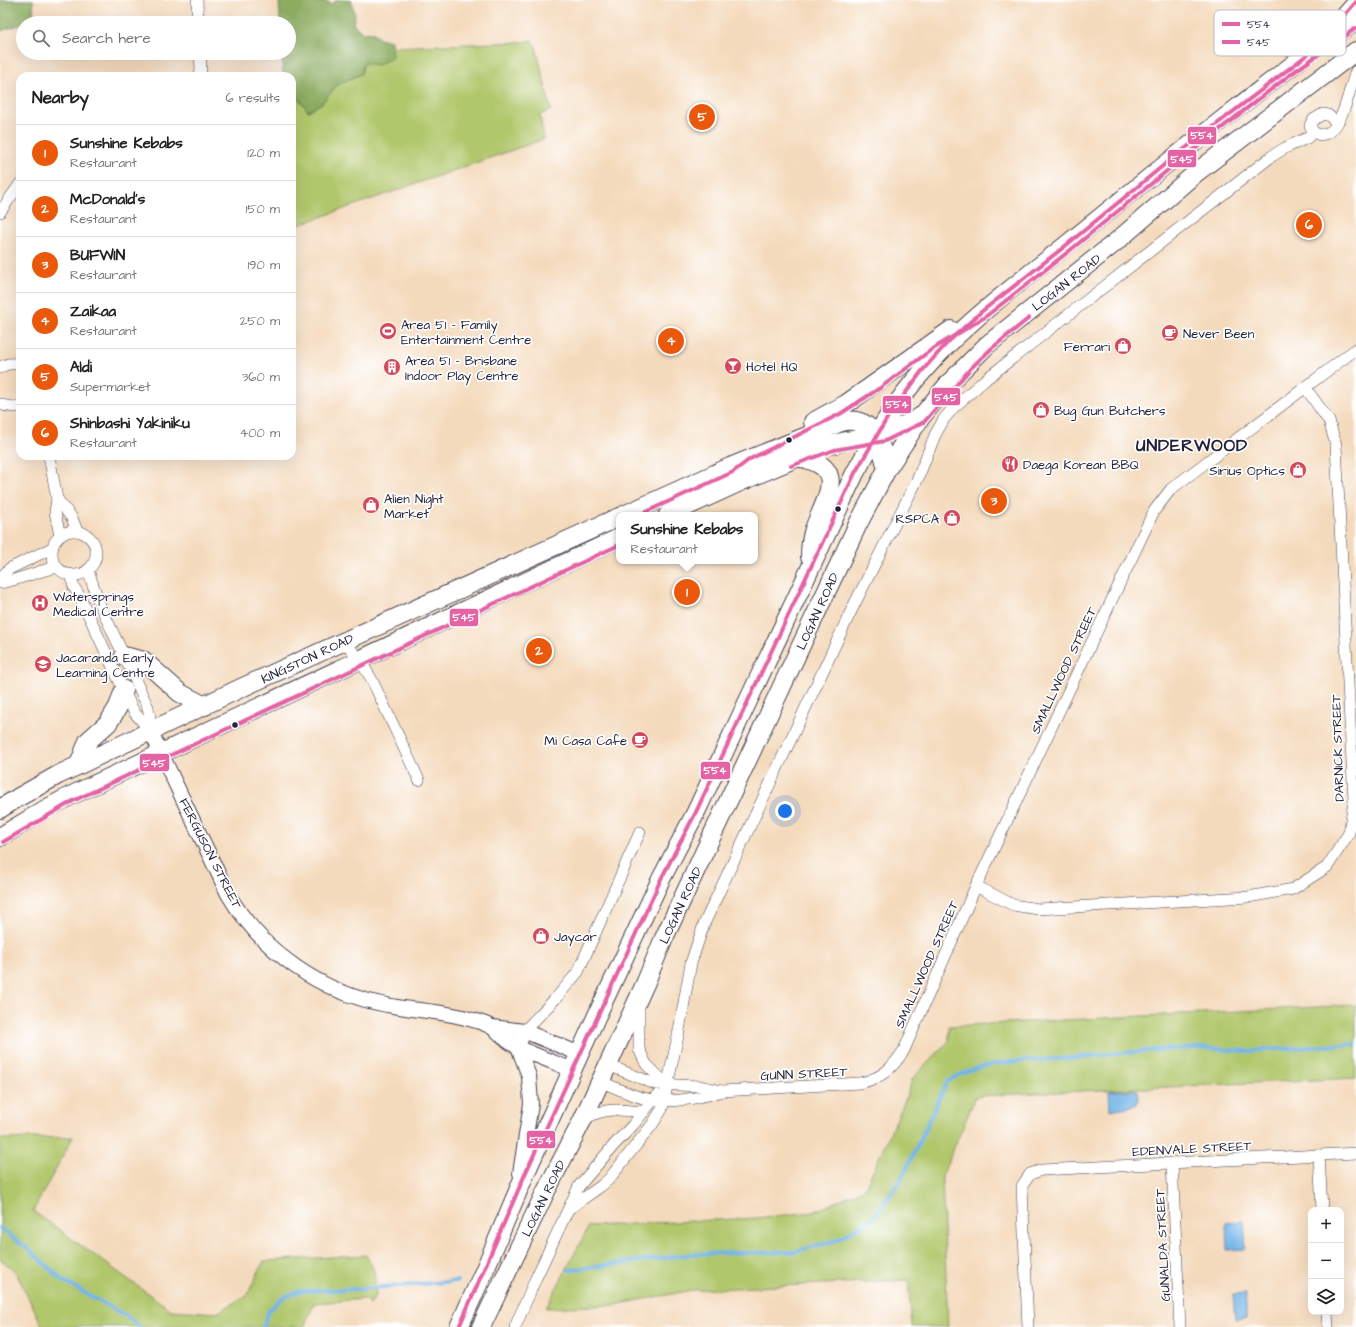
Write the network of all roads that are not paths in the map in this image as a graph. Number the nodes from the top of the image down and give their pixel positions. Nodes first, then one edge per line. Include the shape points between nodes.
1 (197, 0) edge
2 (1356, 2) edge
3 (1346, 14) edge
4 (198, 16) edge
5 (1356, 21) edge
6 (1346, 28) edge
7 (1356, 51) edge
8 (1306, 56) edge
9 (200, 60) edge
10 (1356, 71) edge
11 (200, 72) edge
12 (1337, 123) junction
13 (1313, 132) junction
14 (16, 190) edge
15 (0, 212) edge
16 (982, 312) junction
17 (1356, 349) edge
18 (1, 365) edge
19 (16, 365) edge
20 (1305, 387) junction
21 (0, 404) edge
22 (16, 409) edge
23 (921, 417) junction
24 (875, 437) junction
25 (796, 457) junction
26 (50, 460) edge
27 (730, 468) junction
28 (887, 469) junction
29 (58, 499) junction
30 (631, 512) edge
31 (675, 512) edge
32 (616, 518) edge
33 (77, 531) junction
34 (60, 536) junction
35 (616, 539) edge
36 (52, 548) junction
37 (57, 567) junction
38 (88, 570) junction
39 (810, 570) junction
40 (70, 574) junction
41 (0, 579) edge
42 (0, 583) edge
43 (345, 641) junction
44 (124, 656) junction
45 (360, 661) junction
46 (124, 690) junction
47 (205, 706) junction
48 (151, 732) junction
49 (162, 753) junction
50 (79, 765) junction
51 (419, 780) dead end
52 (0, 809) edge
53 (640, 832) dead end
54 (0, 837) edge
55 (976, 886) junction
56 (639, 997) junction
57 (492, 1027) junction
58 (524, 1031) junction
59 (518, 1047) junction
60 (576, 1062) junction
61 (604, 1073) junction
62 (885, 1073) joint
63 (667, 1085) junction
64 (722, 1091) junction
65 (659, 1100) junction
66 (644, 1111) junction
67 (582, 1121) junction
68 (1356, 1153) edge
69 (1319, 1155) junction
70 (1172, 1162) junction
71 (517, 1192) junction
72 (1322, 1207) edge
73 (570, 1208) junction
74 (1327, 1315) edge
75 (458, 1327) edge
76 (481, 1327) edge
77 (515, 1327) edge
78 (1028, 1327) edge
79 (1180, 1327) edge
80 (1328, 1327) edge

1 - 4 street
2 - 3 main road
5 - 6 main road, LOGAN ROAD
7 - 23 main road, LOGAN ROAD via 1197,172 1117,241 987,345 950,382
8 - 16 main road, LOGAN ROAD via 1170,160
9 - 11 street
10 - 12 street
12 - 13 street, LOGAN ROAD via 1328,133 1320,135
12 - 13 street via 1328,115 1318,115 1310,122
13 - 63 street, LOGAN ROAD via 1307,138 1276,153 1234,184 986,379 944,419 704,924 691,962
14 - 15 street
16 - 24 main road, LOGAN ROAD via 948,342 922,371
16 - 27 main road via 933,342 837,410 752,451
17 - 20 street, SMALLWOOD STREET
18 - 19 street
20 - 55 street, SMALLWOOD STREET via 1171,489 1154,511
20 - 55 street, DARNICK STREET via 1329,421 1336,445 1354,801 1349,833 1327,867 1293,889 1248,897 1038,909 1013,905
21 - 22 street
23 - 24 main road
23 - 28 main road, LOGAN ROAD
24 - 25 main road via 832,444
24 - 27 main road via 863,422 844,421
24 - 28 main road
24 - 39 main road, LOGAN ROAD via 855,473
25 - 31 main road
25 - 39 main road via 820,465 827,472 830,482 827,500 811,540
26 - 29 street
27 - 30 main road
28 - 56 main road, LOGAN ROAD via 825,594 667,931
29 - 33 street via 72,518
29 - 34 street via 55,512
32 - 43 main road, KINGSTON ROAD
33 - 34 street via 71,530
33 - 38 street via 89,536 95,548 95,560
34 - 36 street
35 - 45 main road, KINGSTON ROAD
36 - 37 street via 53,561
36 - 41 street via 9,569
37 - 40 street
37 - 42 street
38 - 40 street via 76,575
38 - 44 street via 99,604
39 - 60 main road, LOGAN ROAD
40 - 46 street
43 - 45 street
43 - 47 main road, KINGSTON ROAD
44 - 47 main road via 144,660 180,693
44 - 48 street via 150,711
45 - 49 main road, KINGSTON ROAD
45 - 51 street via 375,685
46 - 48 street via 134,712
46 - 50 main road via 118,707 108,723 88,741
47 - 48 main road, KINGSTON ROAD
48 - 49 street, FERGUSON STREET
48 - 50 main road, KINGSTON ROAD
49 - 54 main road, KINGSTON ROAD via 64,799
49 - 57 street, FERGUSON STREET via 228,894 249,924 280,955 312,978 353,997 386,1005 460,1016
50 - 52 main road, KINGSTON ROAD
53 - 58 street via 578,972
55 - 62 street, SMALLWOOD STREET via 904,1050
56 - 61 main road, LOGAN ROAD
56 - 63 street via 639,1050 646,1064
57 - 58 street, FERGUSON STREET
57 - 59 street, FERGUSON STREET
58 - 59 street
58 - 60 street, FERGUSON STREET
59 - 60 street, FERGUSON STREET
59 - 71 street via 530,1081 531,1104
60 - 61 main road
60 - 71 main road, LOGAN ROAD
61 - 63 street, GUNN STREET
61 - 65 street, GUNN STREET via 638,1096
61 - 67 main road, LOGAN ROAD
62 - 64 street, GUNN STREET via 860,1083
63 - 64 street, GUNN STREET via 700,1086
63 - 65 street
64 - 65 street, GUNN STREET via 695,1099
65 - 66 street
65 - 73 street via 659,1116 613,1175
66 - 67 street via 607,1110
66 - 73 street via 584,1179
67 - 76 main road, LOGAN ROAD via 542,1198
68 - 69 street, EDENVALE STREET
69 - 70 street, EDENVALE STREET
69 - 72 street
70 - 78 street, EDENVALE STREET via 1042,1170 1030,1174 1022,1186
70 - 79 street, GUNALDA STREET
71 - 75 main road, LOGAN ROAD
73 - 77 street
74 - 80 street

